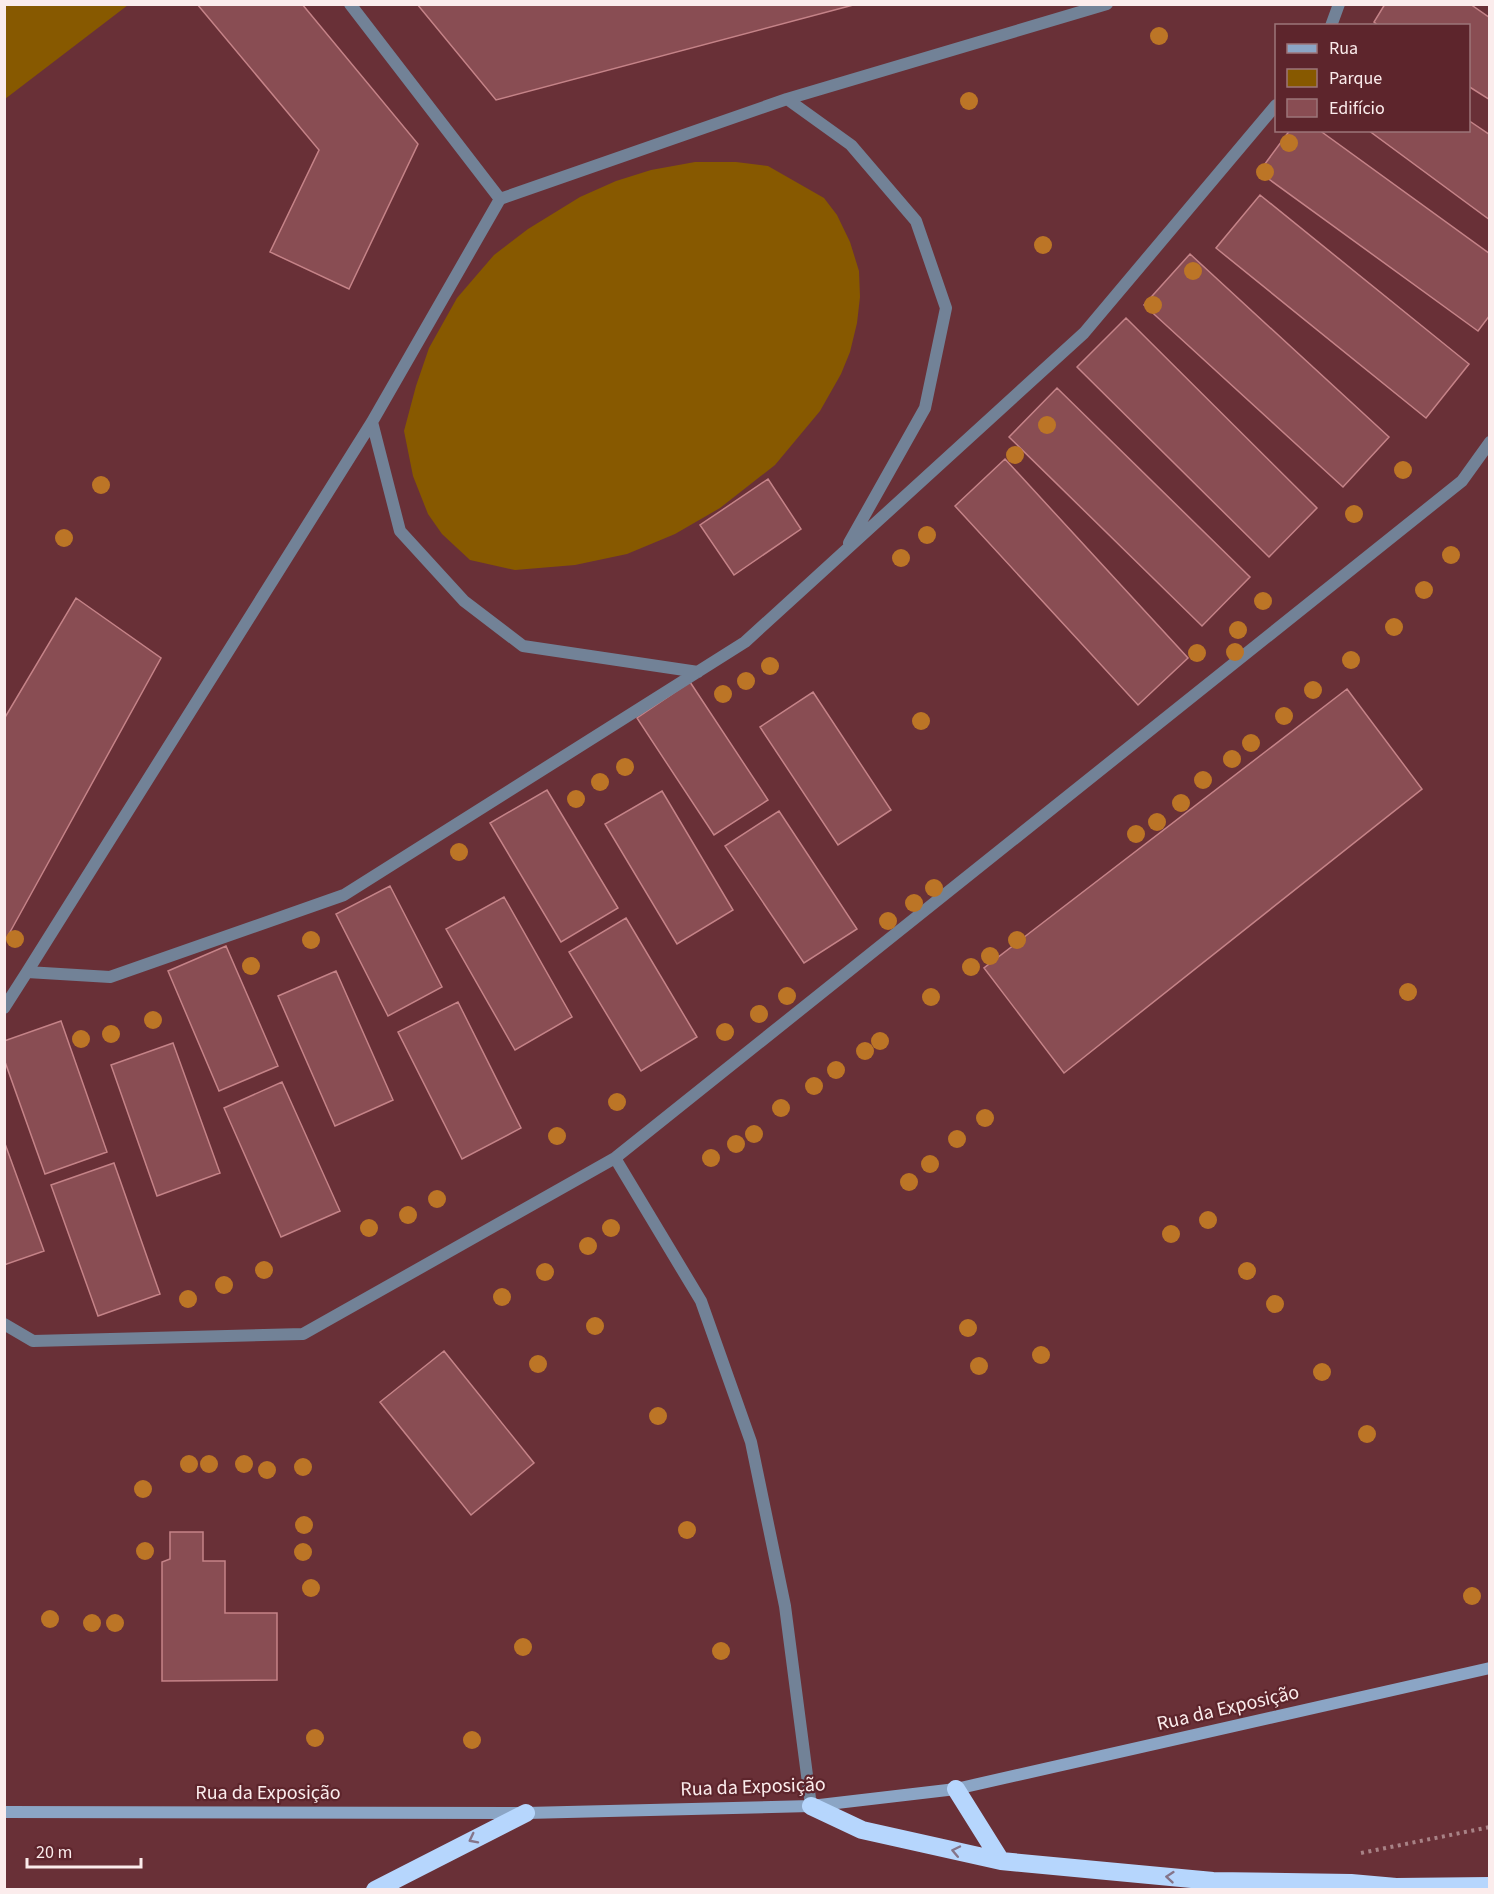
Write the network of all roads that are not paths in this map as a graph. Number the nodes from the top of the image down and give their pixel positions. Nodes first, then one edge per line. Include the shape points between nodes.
1 (350, 4) edge
2 (1107, 4) edge
3 (1339, 4) edge
4 (1332, 24) edge
5 (787, 99) junction
6 (1275, 106) edge
7 (500, 199) junction
8 (372, 422) junction
9 (1490, 442) edge
10 (844, 552) junction
11 (698, 672) junction
12 (27, 972) junction
13 (4, 1008) edge
14 (615, 1158) junction
15 (4, 1324) edge
16 (1490, 1668) edge
17 (956, 1789) junction
18 (811, 1806) junction
19 (4, 1812) edge
20 (525, 1813) junction
21 (1001, 1861) junction
22 (1490, 1886) edge
23 (1387, 1888) edge
24 (375, 1890) edge
25 (1482, 1890) edge

1 - 7 lane
2 - 5 lane
3 - 4 lane
5 - 7 lane
5 - 10 lane via 851,145 916,221 946,308 925,408
6 - 10 lane via 1084,333
7 - 8 lane
8 - 11 lane via 400,531 464,601 523,646
8 - 12 lane
9 - 14 lane via 1462,481
10 - 11 lane via 746,642
11 - 12 lane via 344,895 110,977
12 - 13 lane
14 - 15 lane via 303,1334 33,1341
14 - 18 lane via 701,1301 751,1443 785,1606
16 - 17 street, Rua da Exposição
17 - 18 street, Rua da Exposição
17 - 21 highway
18 - 20 street, Rua da Exposição
21 -> 18 highway via 862,1830
19 - 20 street, Rua da Exposição
20 -> 24 highway
23 -> 21 highway via 1351,1883 1213,1881
22 - 23 highway
22 - 25 highway

